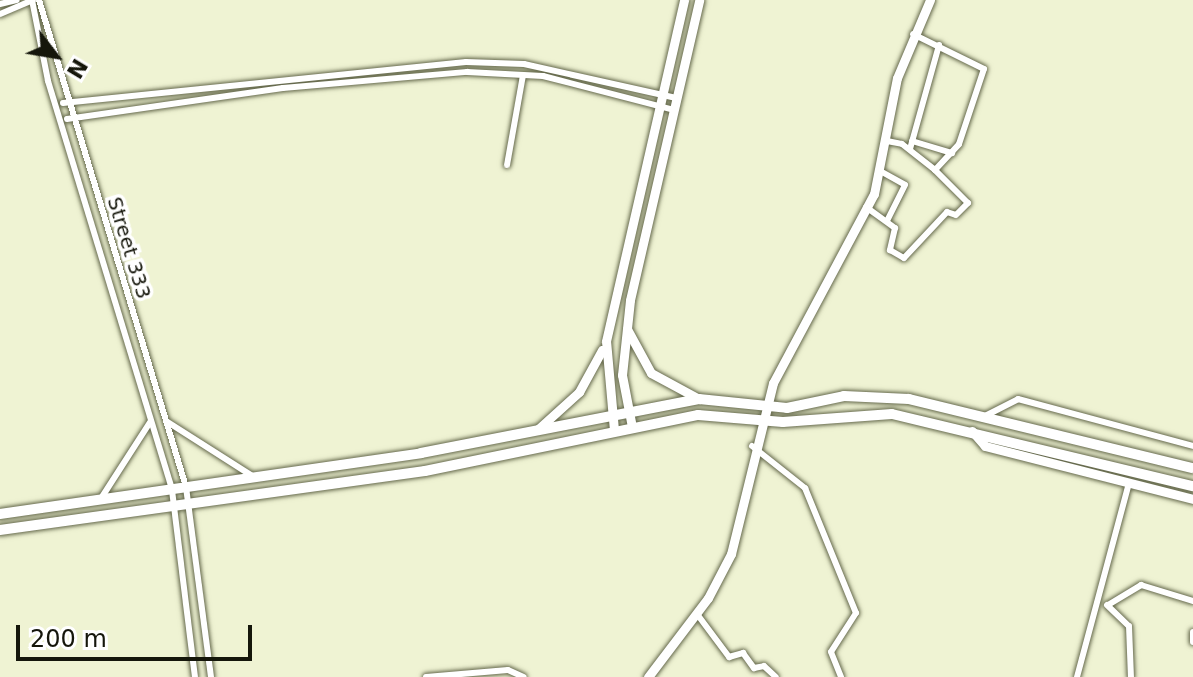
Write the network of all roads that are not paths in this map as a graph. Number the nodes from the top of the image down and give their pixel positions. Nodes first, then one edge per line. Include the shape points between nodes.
1 (17, 0) edge
2 (31, 0) edge
3 (39, 0) edge
4 (684, 0) edge
5 (699, 0) edge
6 (930, 0) edge
7 (0, 4) edge
8 (0, 14) edge
9 (913, 34) junction
10 (939, 45) junction
11 (523, 75) junction
12 (662, 96) junction
13 (676, 98) junction
14 (66, 102) junction
15 (56, 105) junction
16 (659, 107) junction
17 (674, 110) junction
18 (71, 118) junction
19 (60, 120) junction
20 (887, 141) junction
21 (911, 145) junction
22 (952, 153) junction
23 (507, 165) dead end
24 (935, 170) junction
25 (882, 172) junction
26 (866, 207) junction
27 (887, 221) junction
28 (892, 241) junction
29 (909, 252) junction
30 (627, 329) junction
31 (606, 341) junction
32 (699, 399) junction
33 (767, 407) junction
34 (629, 410) junction
35 (612, 413) junction
36 (985, 416) junction
37 (763, 420) junction
38 (151, 421) junction
39 (166, 421) junction
40 (632, 427) junction
41 (537, 430) junction
42 (614, 430) junction
43 (972, 431) junction
44 (752, 446) junction
45 (1193, 446) edge
46 (1193, 468) edge
47 (257, 478) junction
48 (1129, 483) junction
49 (1193, 486) edge
50 (186, 487) junction
51 (172, 490) junction
52 (1193, 499) edge
53 (100, 500) junction
54 (190, 505) junction
55 (175, 507) junction
56 (0, 514) edge
57 (0, 530) edge
58 (1098, 598) junction
59 (1193, 601) edge
60 (1108, 605) junction
61 (697, 614) junction
62 (1193, 632) edge
63 (1193, 642) edge
64 (654, 675) edge
65 (195, 677) edge
66 (211, 677) edge
67 (426, 677) edge
68 (524, 677) edge
69 (776, 677) edge
70 (841, 677) edge
71 (1077, 677) edge
72 (1131, 677) edge

1 - 7 street
2 - 8 street
2 - 15 street, Street 333
3 - 14 street, Street 333
4 - 12 street
5 - 13 street
6 - 9 street
9 - 10 street
9 - 20 street
10 - 21 street
10 - 22 street via 984,67
11 - 16 street
11 - 18 street via 467,72 298,86
11 - 23 street
12 - 13 street
12 - 14 street via 524,64 466,62
12 - 16 street
13 - 17 street
14 - 15 street
14 - 18 street, Street 333
15 - 19 street, Street 333
16 - 17 street
16 - 31 street
17 - 30 street
18 - 19 street
18 - 39 street, Street 333
19 - 38 street, Street 333
20 - 21 street
20 - 25 street
21 - 22 street
21 - 24 street
22 - 24 street
24 - 29 street via 968,203 956,215 947,212
25 - 26 street
25 - 27 street via 905,187
26 - 27 street
26 - 33 street via 800,321
27 - 28 street via 896,230
28 - 29 street
28 - 29 street via 899,259
30 - 32 street via 651,373
30 - 34 street via 622,375
31 - 35 street
31 - 41 street via 579,392
32 - 33 main road
32 - 34 main road
33 - 36 main road via 886,396
33 - 37 street
34 - 35 main road
34 - 40 street
35 - 41 main road
35 - 42 street
36 - 45 street via 1018,399
36 - 46 main road
37 - 40 main road via 698,415
37 - 43 main road via 892,414
37 - 44 street
38 - 51 street, Street 333
38 - 53 street
39 - 47 street
39 - 50 street, Street 333
40 - 42 main road
41 - 47 main road
42 - 54 main road via 425,471
43 - 48 street via 985,446
43 - 49 main road
44 - 61 street via 737,538
44 - 70 street via 805,488 856,613 831,652
47 - 50 main road
48 - 52 street
48 - 58 street
50 - 51 main road
50 - 54 street, Street 333
51 - 53 main road
51 - 55 street, Street 333
53 - 56 main road
54 - 55 main road
54 - 66 street, Street 333
55 - 57 main road
55 - 65 street, Street 333
58 - 60 street
58 - 71 street
59 - 60 street via 1141,585
60 - 72 street via 1129,626
61 - 64 street
61 - 69 street via 730,659 743,653 754,668 764,666
62 - 63 street
67 - 68 street via 499,670

